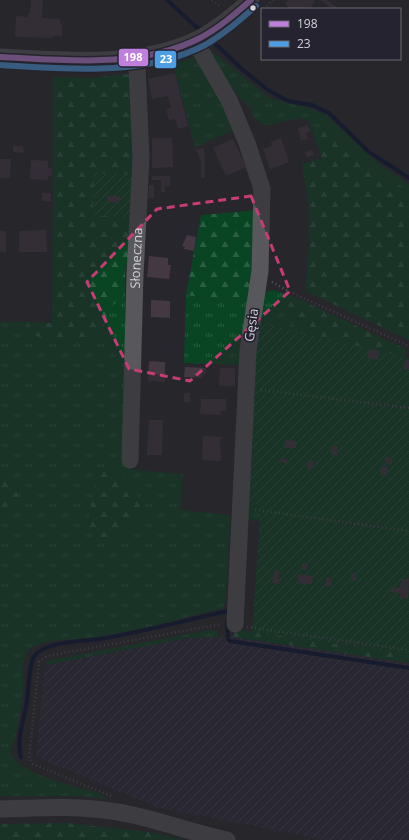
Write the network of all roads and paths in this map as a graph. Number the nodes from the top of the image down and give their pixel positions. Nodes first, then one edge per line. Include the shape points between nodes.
1 (212, 0) edge
2 (251, 0) edge
3 (273, 0) edge
4 (265, 8) edge
5 (224, 10) dead end
6 (201, 36) junction
7 (0, 57) edge
8 (134, 57) junction
9 (260, 271) junction
10 (409, 346) edge
11 (246, 388) junction
12 (409, 408) edge
13 (130, 460) dead end
14 (240, 508) junction
15 (409, 531) edge
16 (230, 624) junction
17 (409, 650) edge
18 (118, 798) dead end
19 (0, 809) edge
20 (228, 840) edge

1 - 5 path
2 - 6 street
3 - 4 path
6 - 8 street via 175,47
6 - 9 street, Gęsia via 247,143 262,189
7 - 8 street via 99,61
8 - 13 street, Słoneczna via 137,67 141,158
9 - 10 path via 270,281 290,292
9 - 11 street, Gęsia via 248,351
11 - 12 path
11 - 14 street, Gęsia
14 - 15 path
14 - 16 street, Gęsia
16 - 17 path
16 - 18 path via 47,656 40,662 29,758 33,764
19 - 20 street via 87,808 134,816

